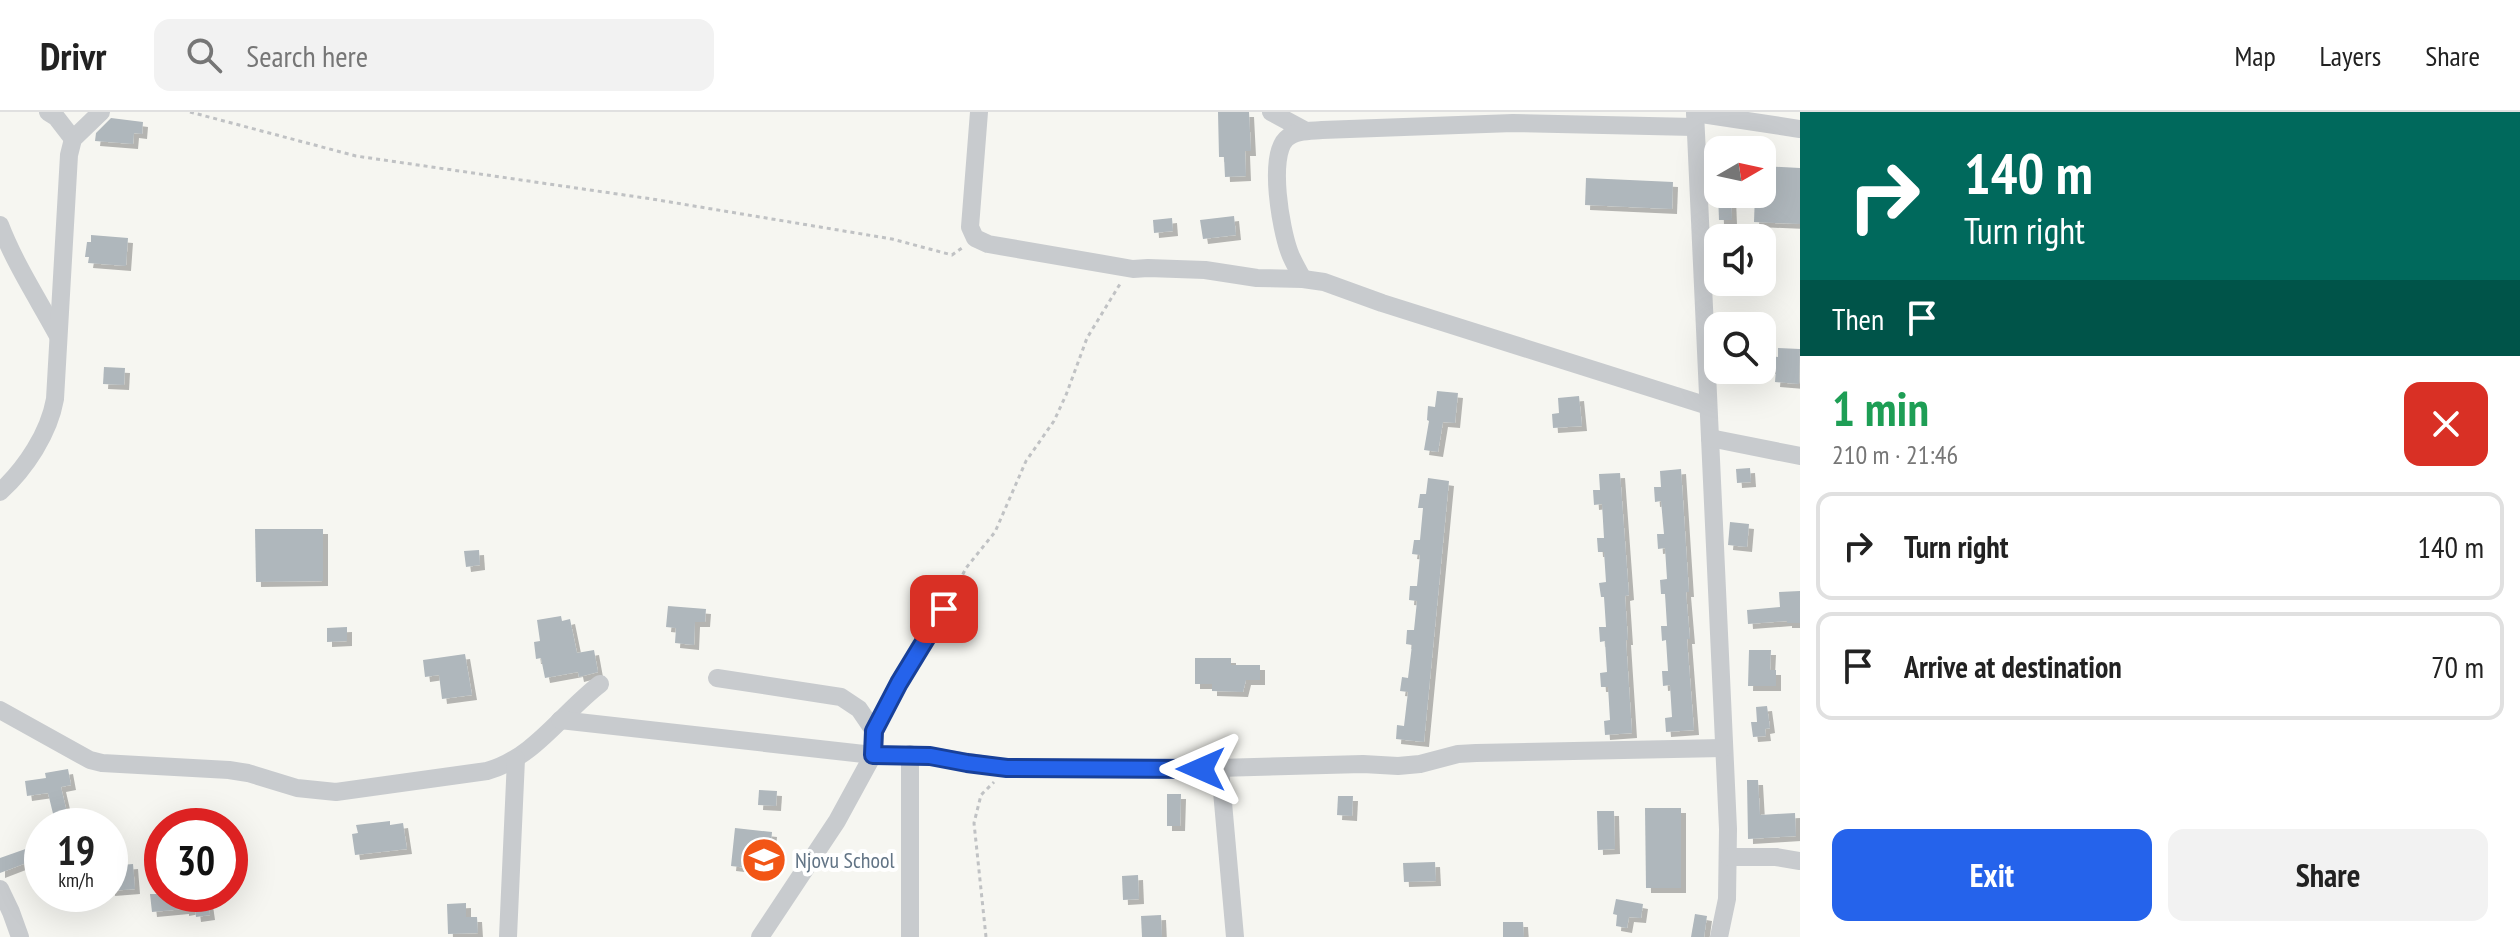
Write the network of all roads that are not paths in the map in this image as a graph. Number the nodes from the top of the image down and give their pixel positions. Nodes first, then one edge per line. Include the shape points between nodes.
1 (48, 112) edge
2 (101, 112) edge
3 (979, 112) edge
4 (1271, 112) edge
5 (1695, 117) edge
6 (1800, 129) edge
7 (1306, 131) junction
8 (73, 139) junction
9 (0, 225) edge
10 (1303, 279) junction
11 (58, 336) junction
12 (1708, 406) junction
13 (1710, 438) junction
14 (1800, 456) edge
15 (0, 492) edge
16 (944, 609) road end
17 (717, 678) dead end
18 (600, 684) dead end
19 (0, 710) edge
20 (560, 720) junction
21 (874, 731) junction
22 (1723, 748) junction
23 (910, 754) junction
24 (873, 755) junction
25 (516, 759) junction
26 (1220, 769) junction
27 (1729, 857) junction
28 (1800, 861) edge
29 (0, 889) edge
30 (20, 937) edge
31 (508, 937) edge
32 (760, 937) edge
33 (910, 937) edge
34 (1235, 937) edge
35 (1719, 937) edge

1 - 8 street
2 - 8 street
3 - 10 street via 969,215 975,238 1133,269
4 - 7 street
5 - 6 street
5 - 7 street
5 - 12 street
7 - 10 street via 1285,140 1277,168 1282,226
8 - 11 street
9 - 11 street via 11,255
10 - 12 street
11 - 15 street via 52,417
12 - 13 street
13 - 14 street
13 - 22 street
16 - 21 street
17 - 21 street via 841,697 859,709
18 - 20 street
19 - 25 street via 102,763 229,770 319,792 487,771
20 - 24 street
20 - 25 street
21 - 24 street
22 - 26 street via 1476,753 1398,766
22 - 27 street
23 - 24 street
23 - 26 street via 1007,768
23 - 33 street
24 - 32 street via 837,821
25 - 31 street
26 - 34 street
27 - 28 street
27 - 35 street
29 - 30 street

